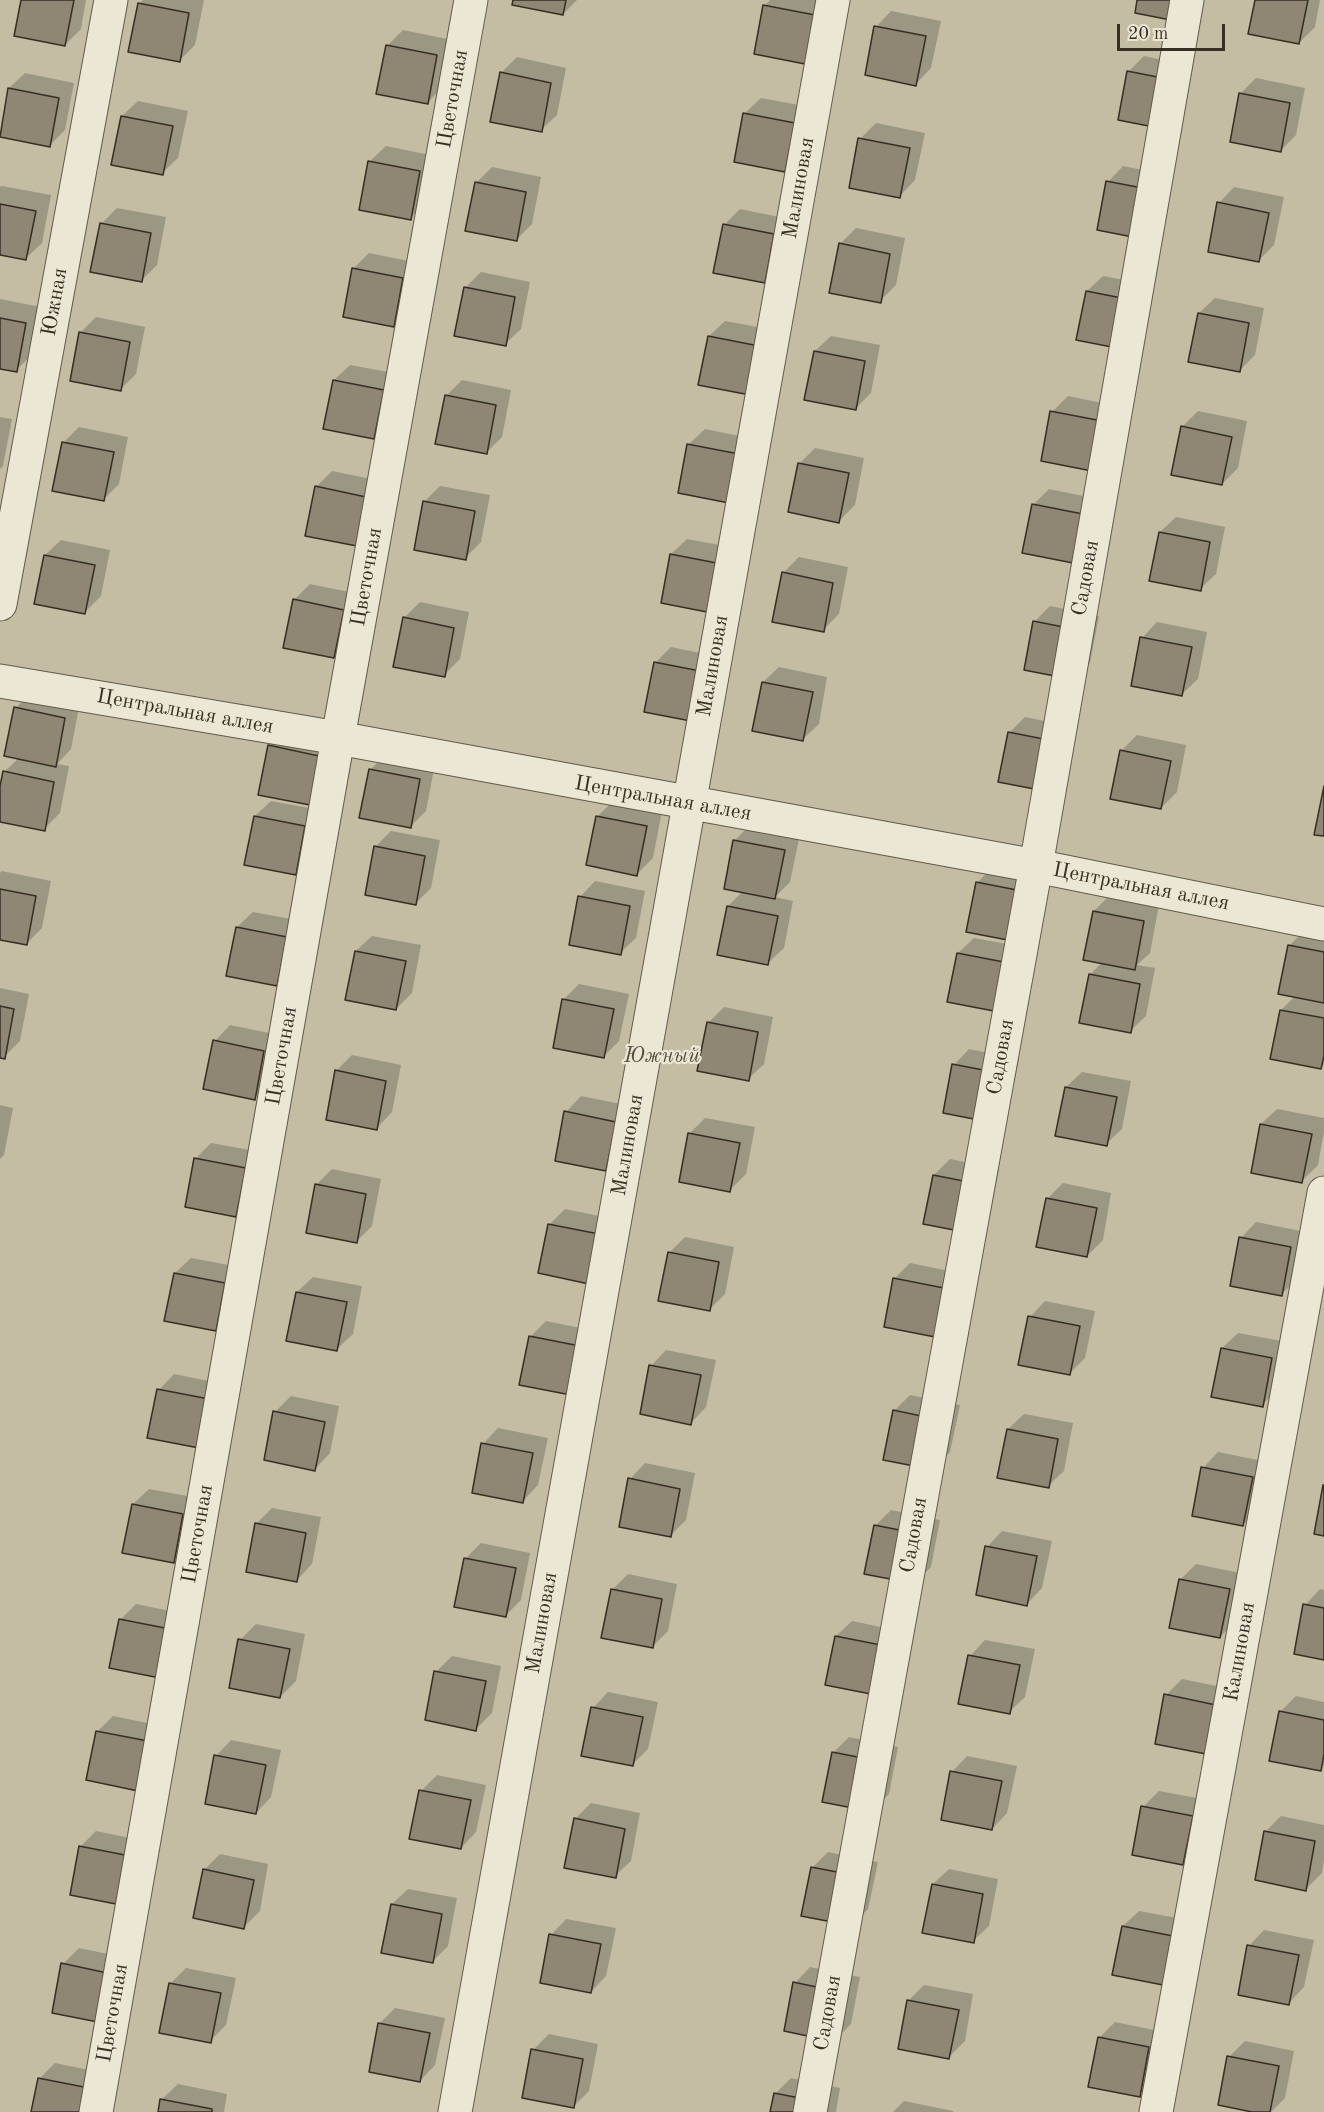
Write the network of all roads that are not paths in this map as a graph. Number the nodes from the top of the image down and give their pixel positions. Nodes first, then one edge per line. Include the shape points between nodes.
1 (111, 0) edge
2 (471, 0) edge
3 (833, 0) edge
4 (1187, 0) edge
5 (0, 604) edge
6 (0, 681) edge
7 (338, 738) junction
8 (689, 804) junction
9 (1036, 866) junction
10 (1324, 924) edge
11 (1324, 1193) edge
12 (96, 2112) edge
13 (455, 2112) edge
14 (810, 2112) edge
15 (1156, 2112) edge

1 - 5 street, Южная
2 - 7 street, Цветочная
3 - 8 street, Малиновая
4 - 9 street, Садовая
6 - 7 street, Центральная аллея
7 - 8 street, Центральная аллея
7 - 12 street, Цветочная
8 - 9 street, Центральная аллея
8 - 13 street, Малиновая
9 - 10 street, Центральная аллея
9 - 14 street, Садовая
11 - 15 street, Калиновая

